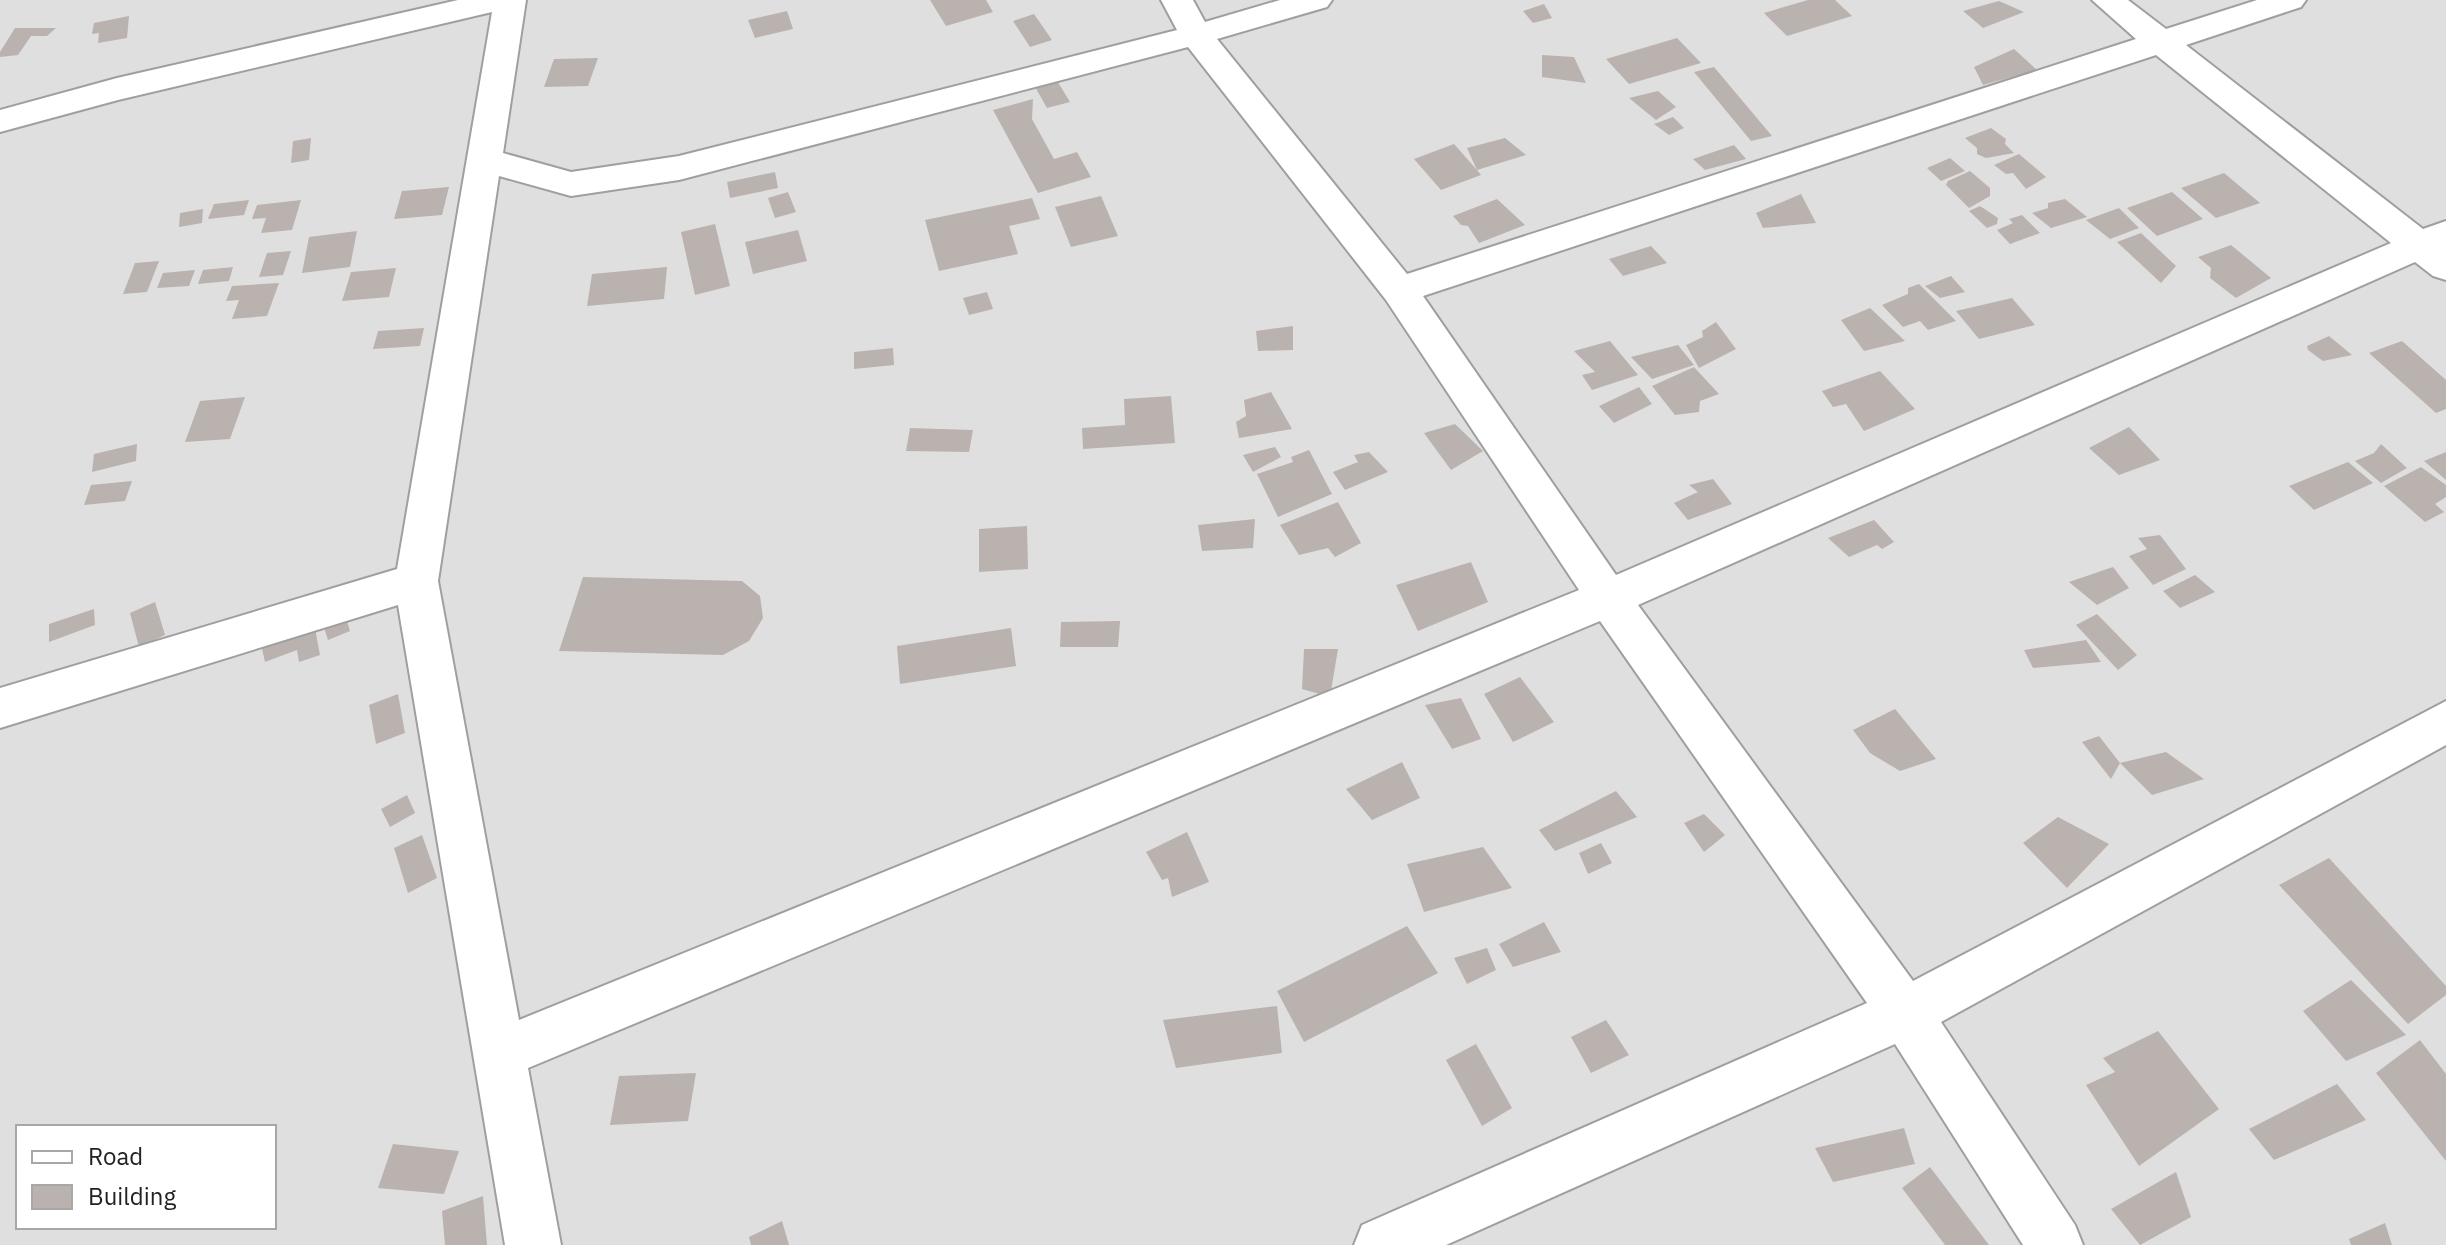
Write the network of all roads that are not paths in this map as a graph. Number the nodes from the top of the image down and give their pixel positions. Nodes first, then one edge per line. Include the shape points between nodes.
1 (502, 0) edge
2 (510, 0) edge
3 (1316, 0) edge
4 (2108, 0) edge
5 (2290, 0) edge
6 (1187, 17) edge
7 (2160, 42) junction
8 (0, 121) edge
9 (482, 159) junction
10 (2436, 248) edge
11 (1399, 290) junction
12 (416, 581) junction
13 (1608, 598) junction
14 (0, 708) edge
15 (2446, 722) edge
16 (1905, 1013) junction
17 (500, 1054) junction
18 (533, 1245) edge
19 (1382, 1245) edge
20 (2055, 1245) edge

1 - 8 street
2 - 9 street
3 - 6 street
4 - 7 street
5 - 7 street
6 - 9 street via 679,168 571,184
6 - 11 street
7 - 10 street
7 - 11 street
9 - 12 street
10 - 13 street
11 - 13 street
12 - 14 street
12 - 17 street
13 - 16 street
13 - 17 street
15 - 16 street
16 - 19 street
16 - 20 street
17 - 18 street

